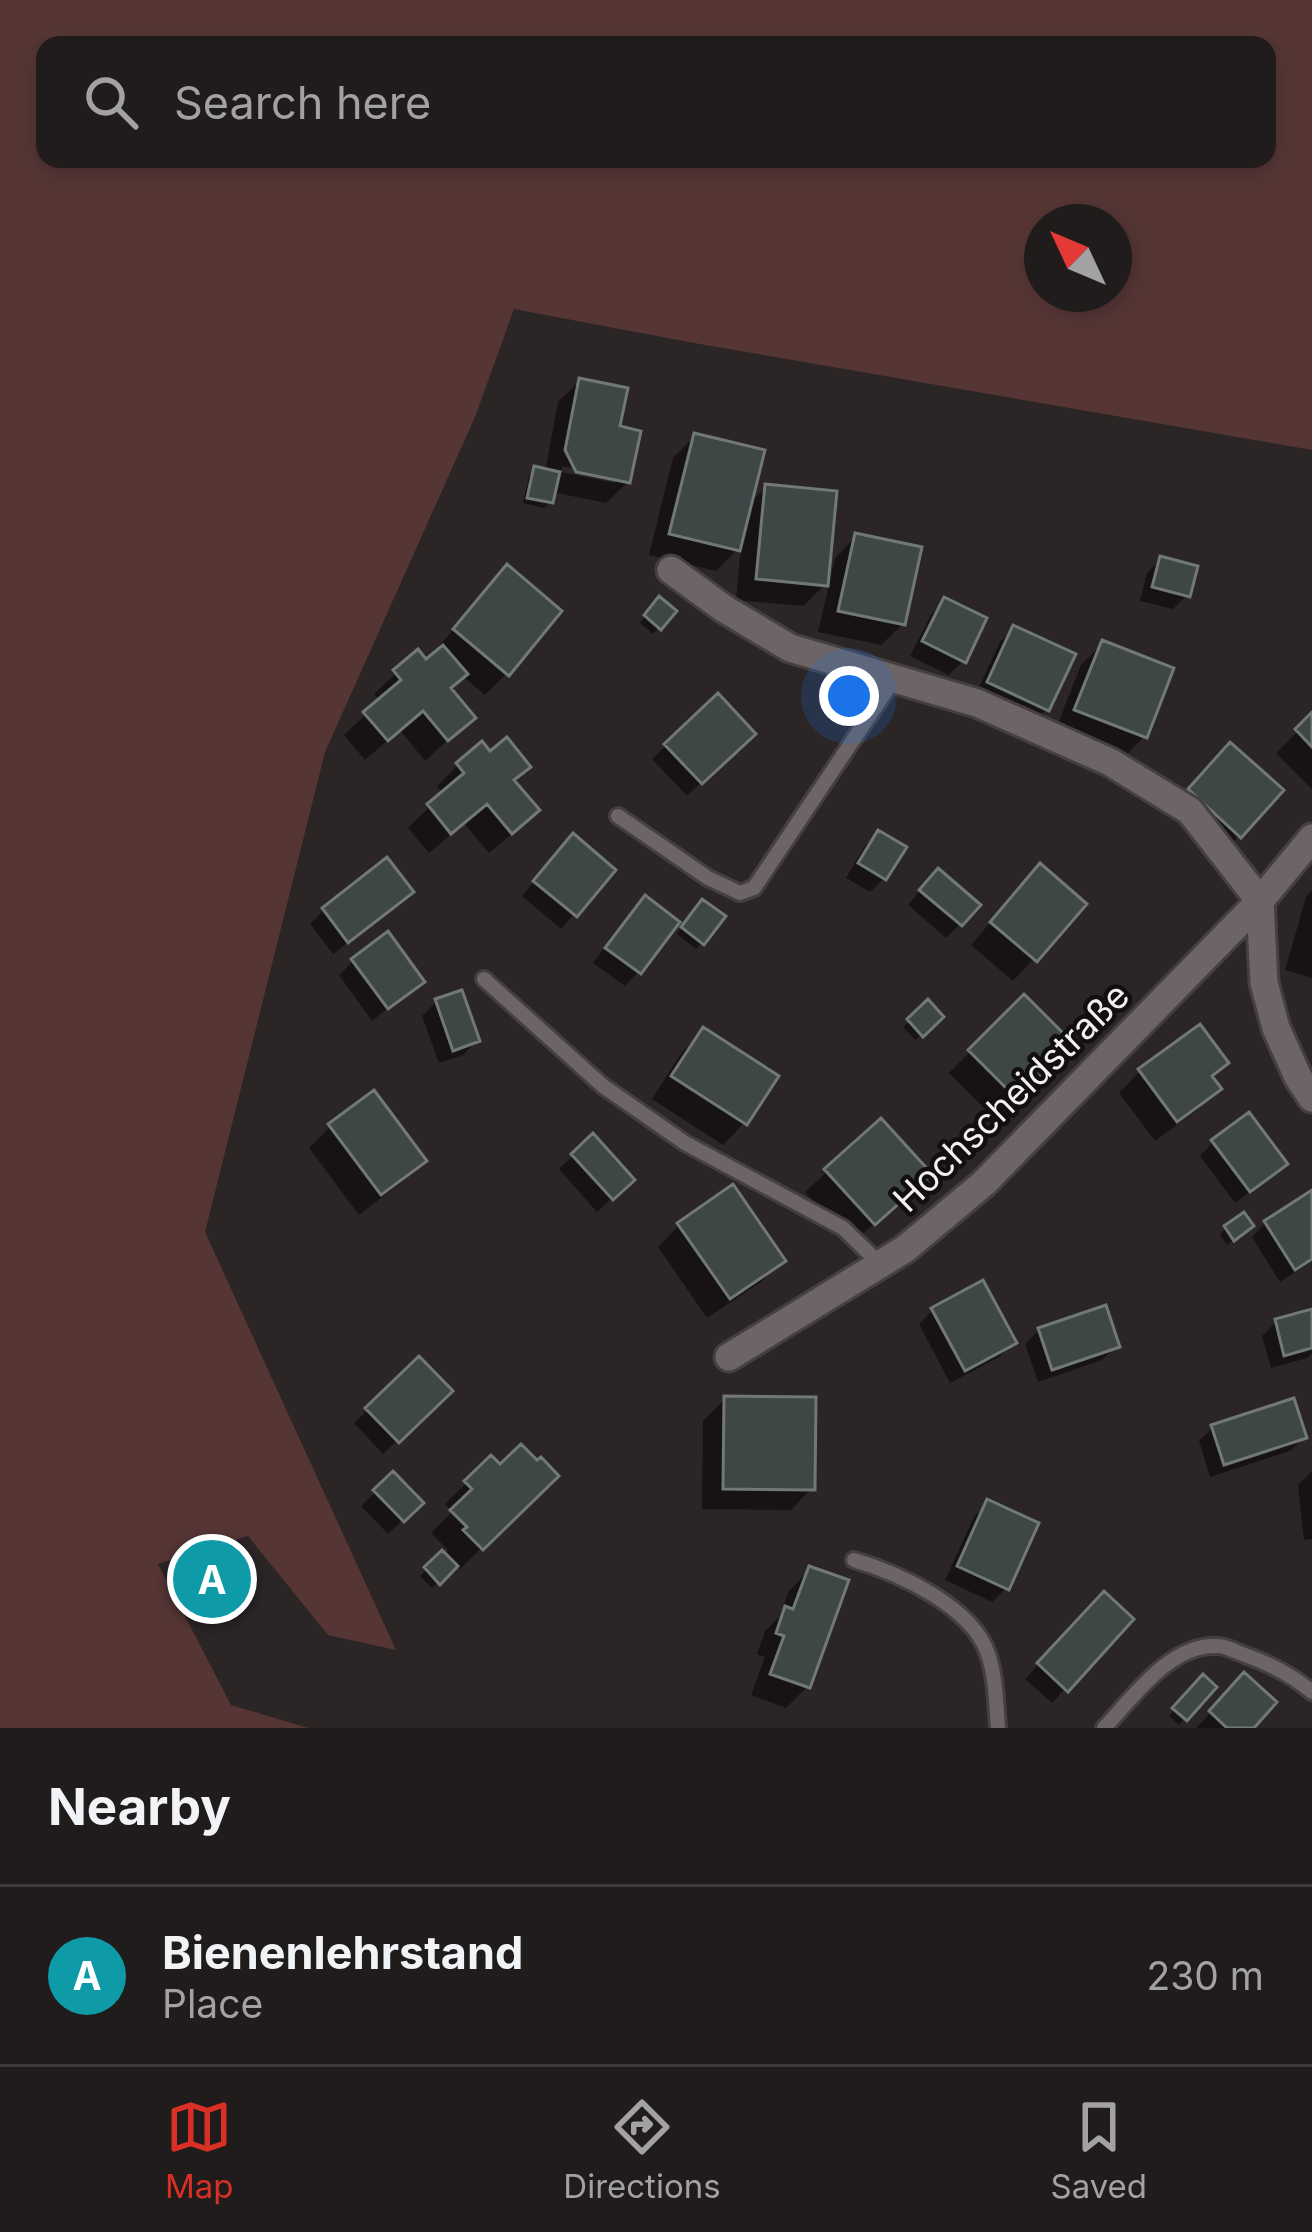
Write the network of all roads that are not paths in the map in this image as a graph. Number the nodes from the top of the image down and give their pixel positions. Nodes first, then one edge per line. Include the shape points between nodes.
1 (670, 570) dead end
2 (894, 679) junction
3 (618, 815) dead end
4 (1312, 838) edge
5 (1260, 901) junction
6 (484, 980) dead end
7 (1312, 1098) edge
8 (880, 1264) junction
9 (729, 1357) dead end
10 (854, 1559) dead end
11 (1312, 1692) edge
12 (998, 1728) edge
13 (1104, 1728) edge

1 - 2 street via 790,649
2 - 3 lane via 754,888 740,892 708,878
2 - 5 street via 977,703 1111,762 1190,811
4 - 5 street, Hochscheidstraße
5 - 7 street via 1264,983 1276,1028
5 - 8 street, Hochscheidstraße via 984,1183
6 - 8 lane via 603,1086 685,1143 843,1228
8 - 9 street, Hochscheidstraße
10 - 12 lane via 923,1590 978,1635 988,1652
11 - 13 lane via 1218,1646 1189,1651

